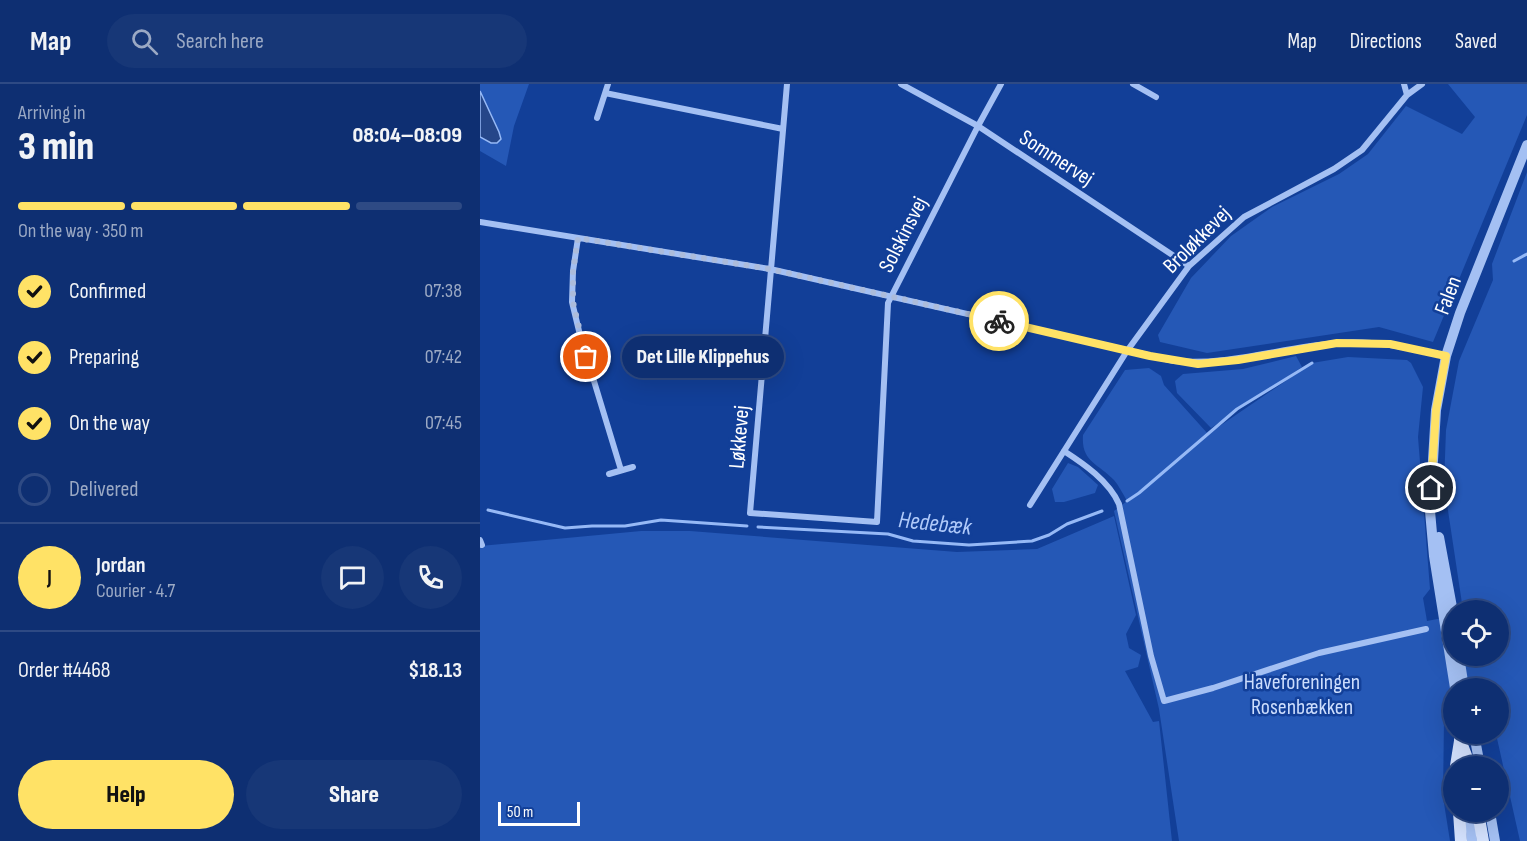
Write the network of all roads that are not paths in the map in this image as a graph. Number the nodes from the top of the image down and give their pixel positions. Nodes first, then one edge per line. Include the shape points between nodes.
1 (608, 84) edge
2 (787, 84) edge
3 (901, 84) edge
4 (1001, 84) edge
5 (1133, 84) edge
6 (1404, 84) edge
7 (1422, 84) edge
8 (605, 93) junction
9 (1407, 95) junction
10 (1156, 97) dead end
11 (597, 118) dead end
12 (978, 126) junction
13 (783, 129) junction
14 (1527, 145) edge
15 (480, 222) edge
16 (578, 238) junction
17 (1189, 266) junction
18 (770, 269) junction
19 (890, 296) junction
20 (1127, 351) junction
21 (1446, 356) junction
22 (1064, 451) junction
23 (1433, 465) junction
24 (633, 466) dead end
25 (621, 470) junction
26 (609, 474) dead end
27 (1030, 505) dead end
28 (877, 522) joint
29 (1451, 600) edge
30 (1426, 629) dead end
31 (1453, 678) edge
32 (1460, 822) edge
33 (1470, 822) edge
34 (1480, 822) edge
35 (1492, 822) edge
36 (1461, 841) edge
37 (1472, 841) edge
38 (1483, 841) edge
39 (1495, 841) edge

1 - 8 street
2 - 13 street, Løkkevej
3 - 12 street, Sommervej
4 - 12 street, Solskinsvej
5 - 10 street
6 - 9 street
7 - 9 street, Broløkkevej
8 - 11 street
8 - 13 street
9 - 17 street, Broløkkevej via 1362,150 1244,217
12 - 17 street, Sommervej
12 - 19 street, Solskinsvej
13 - 18 street, Løkkevej
14 - 21 street, Falen
15 - 16 street
16 - 18 street
16 - 25 street via 573,302 579,335
17 - 20 street, Broløkkevej
18 - 19 street
18 - 28 street, Løkkevej via 750,513
19 - 20 street
19 - 28 street, Solskinsvej
20 - 21 street via 1198,364 1337,343 1390,344
20 - 22 street, Broløkkevej
21 - 23 street, Falen via 1436,410
22 - 27 street, Broløkkevej
22 - 30 street via 1105,483 1119,504 1164,701 1319,653
23 - 29 street, Falen via 1440,544
23 - 31 street, Falen via 1430,511 1434,556
24 - 25 street
25 - 26 street
32 - 36 main road
33 - 37 street
34 - 38 main road
35 - 39 street

